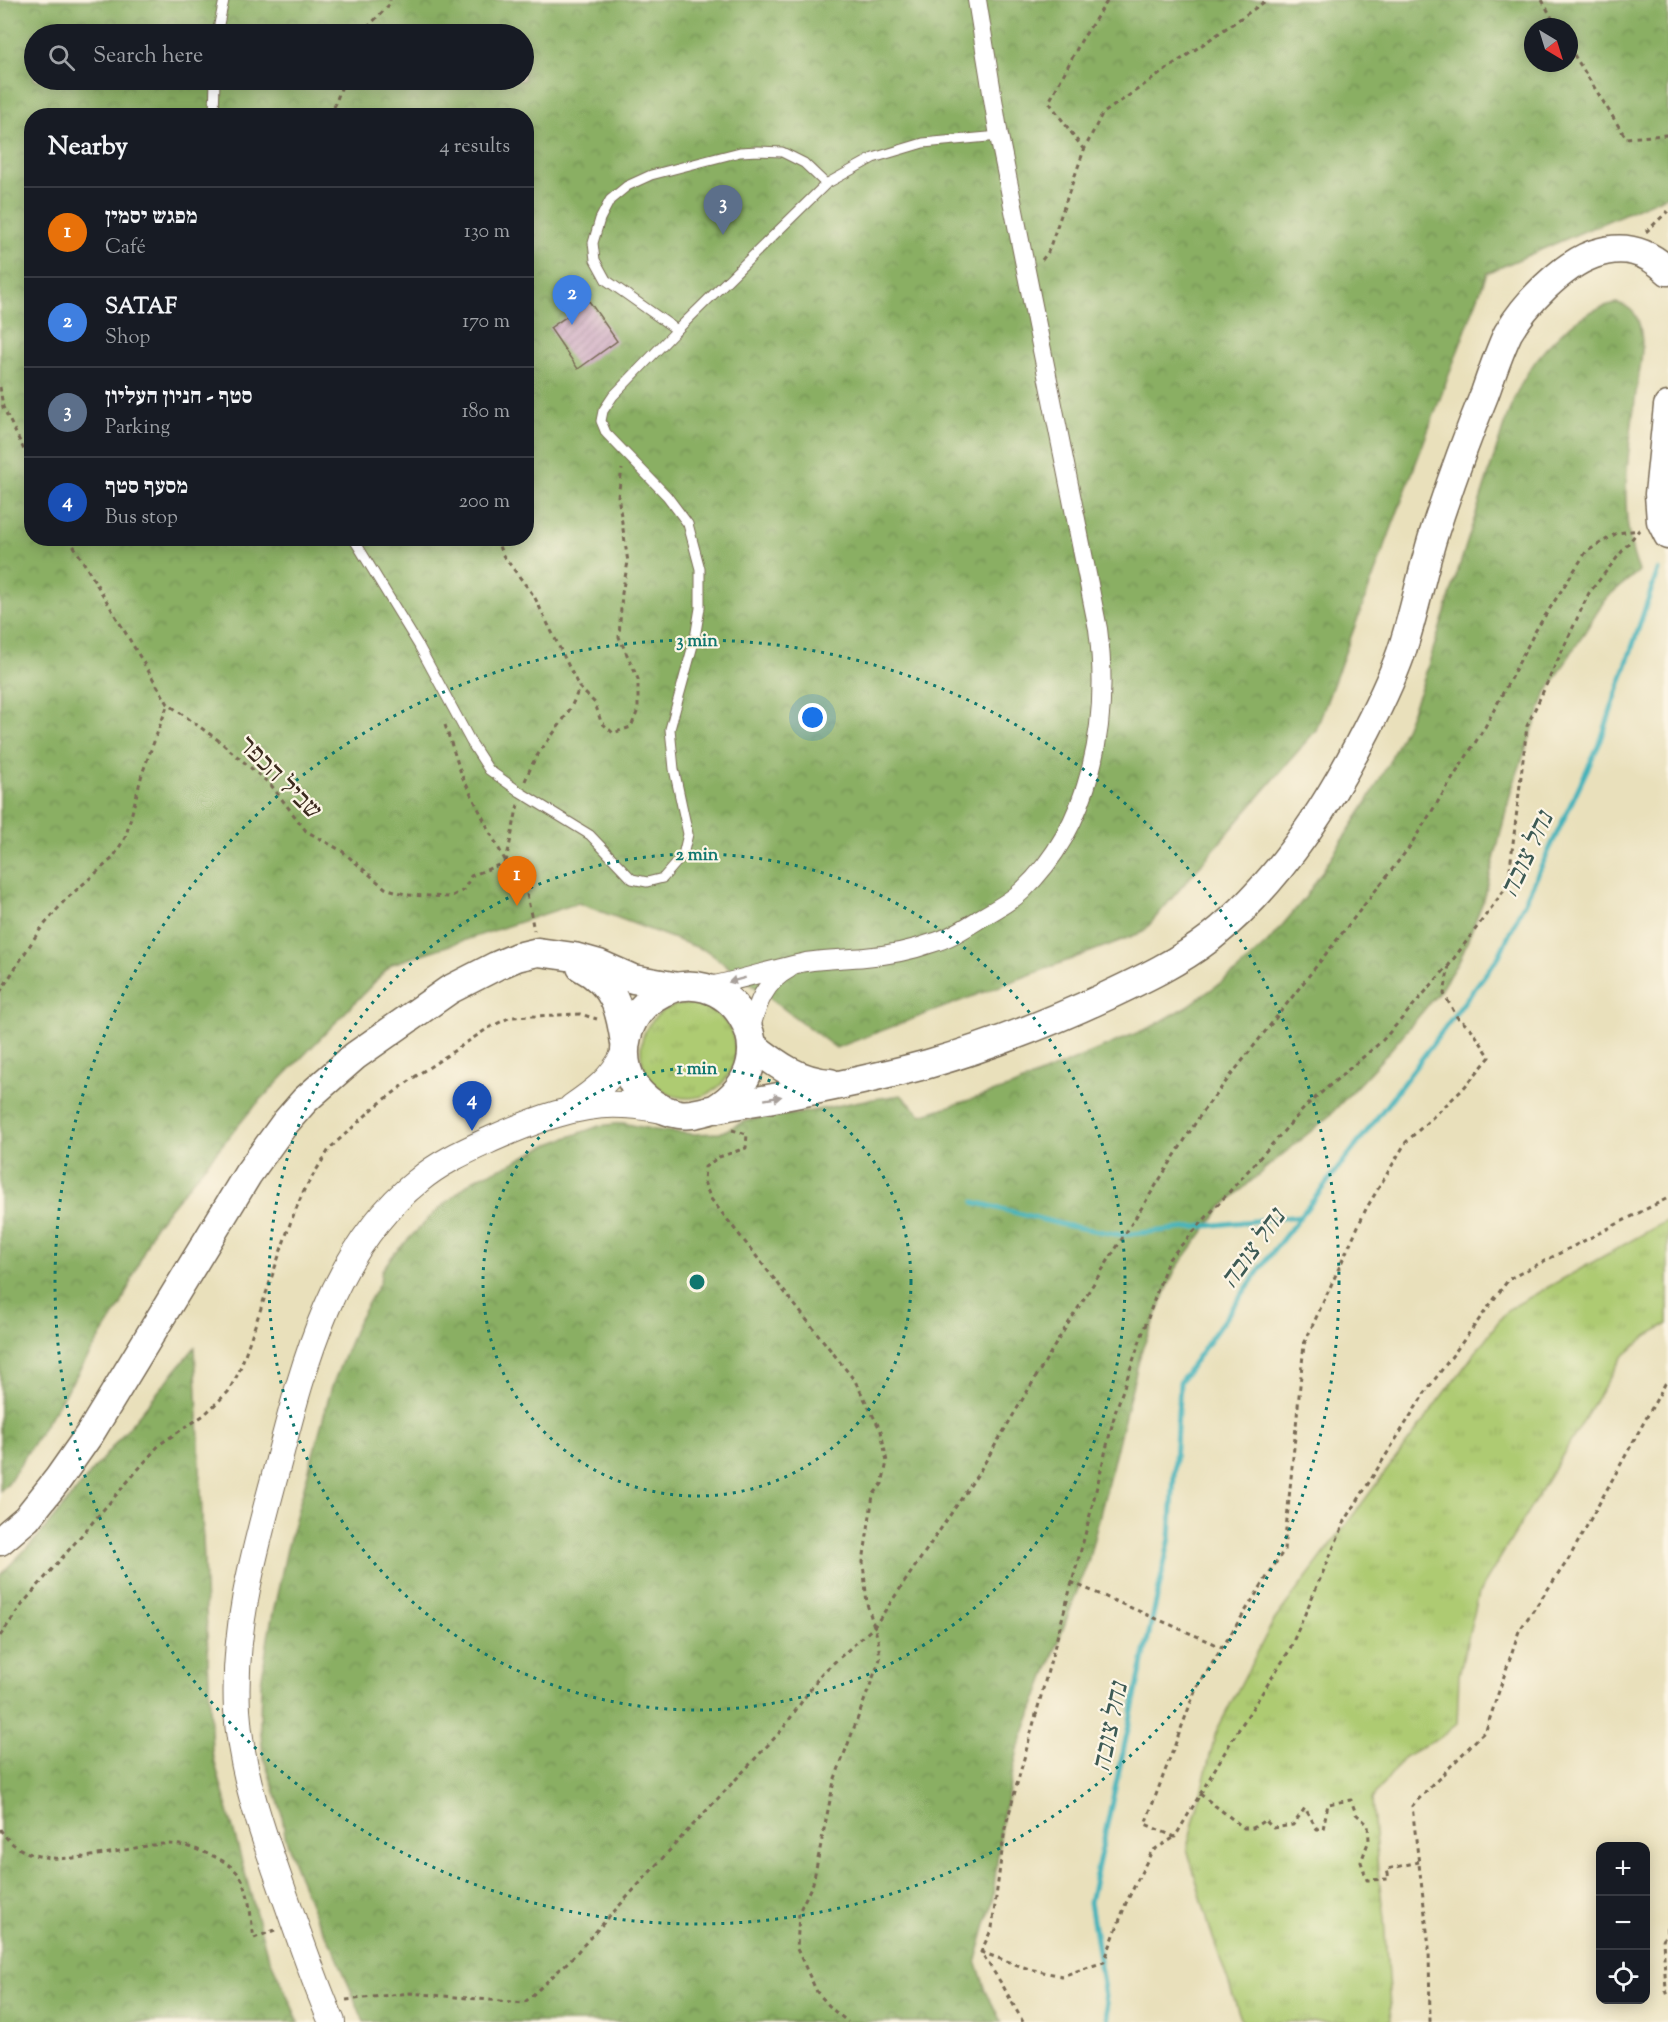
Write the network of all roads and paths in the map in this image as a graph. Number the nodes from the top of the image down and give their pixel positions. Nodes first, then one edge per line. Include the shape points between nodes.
1 (224, 0) edge
2 (390, 0) edge
3 (977, 0) edge
4 (1108, 0) edge
5 (1267, 0) edge
6 (1542, 0) edge
7 (1552, 18) edge
8 (219, 24) edge
9 (371, 24) edge
10 (1578, 61) edge
11 (215, 90) edge
12 (340, 90) edge
13 (214, 108) edge
14 (334, 108) edge
15 (999, 136) junction
16 (1668, 136) edge
17 (1084, 150) junction
18 (826, 184) junction
19 (1668, 271) edge
20 (1028, 278) junction
21 (677, 330) junction
22 (0, 387) edge
23 (1668, 406) edge
24 (619, 447) junction
25 (24, 449) edge
26 (1668, 535) edge
27 (74, 546) edge
28 (358, 546) edge
29 (499, 546) edge
30 (579, 687) junction
31 (168, 704) junction
32 (444, 722) dead end
33 (520, 792) junction
34 (506, 862) junction
35 (548, 953) junction
36 (814, 961) junction
37 (1449, 965) junction
38 (690, 987) junction
39 (0, 992) edge
40 (751, 1038) junction
41 (625, 1049) junction
42 (854, 1081) junction
43 (663, 1110) junction
44 (564, 1112) junction
45 (722, 1119) junction
46 (1668, 1198) edge
47 (1668, 1382) edge
48 (0, 1541) edge
49 (1071, 1582) junction
50 (874, 1627) junction
51 (0, 1636) edge
52 (1222, 1647) junction
53 (1200, 1794) junction
54 (0, 1829) edge
55 (1175, 1837) junction
56 (1419, 1862) junction
57 (295, 1923) junction
58 (1668, 1928) edge
59 (981, 1952) junction
60 (1668, 1996) edge
61 (328, 2012) edge
62 (848, 2022) edge
63 (1023, 2022) edge
64 (1430, 2022) edge

1 - 8 lane
2 - 9 path
3 - 15 street
4 - 17 path via 1049,102
5 - 17 path via 1102,114
6 - 7 path
10 - 16 path via 1626,138
11 - 13 lane
12 - 14 path
15 - 18 lane via 923,143 873,158
15 - 20 street
17 - 20 path via 1048,252
18 - 21 lane
18 - 21 lane via 804,163 782,152 749,151 651,175 627,186 610,200 593,243 595,261 606,280
19 - 42 main road via 1656,260 1631,249 1610,248 1583,257 1533,300 1509,333 1434,532 1405,639 1386,691 1322,808 1276,873 1246,905 1185,955 1080,1008 983,1047
20 - 36 street via 1102,659 1101,709 1084,792 1053,856 1020,893 996,909 951,936 916,948
21 - 24 lane via 603,411 601,421 606,433
22 - 25 path via 3,406
23 - 26 main road via 1659,494 1661,521
24 - 30 path via 614,455 622,468 618,496 628,562 619,637 638,679 638,710 631,727 613,734 601,722 596,703
24 - 33 lane via 667,496 688,524 700,569 695,638 670,729 688,834 683,855 663,878 647,882 632,879 590,835
27 - 31 path, שביל הכפר
28 - 33 lane via 489,770
29 - 30 path via 534,596
30 - 33 path via 575,702 534,760
31 - 34 path, שביל הכפר via 271,785 306,831 342,851 386,888 408,895 450,897 464,890 471,876
31 - 39 path via 142,774 126,836 113,858 65,900 39,931
32 - 34 path via 462,776
33 - 34 path
34 - 35 path via 526,889
35 - 38 main road via 599,964 633,979
35 - 41 main road via 586,969 611,993 620,1011
35 - 48 main road via 517,957 449,990 355,1056 305,1100 248,1174 91,1432 27,1518
36 -> 38 street via 744,979
36 - 40 street via 798,965 772,981 756,1006
37 - 49 path via 1382,1041 1308,1104 1168,1260 1115,1413
37 - 50 path via 1508,885 1527,726 1589,593 1639,530 1617,533 1586,552 1536,630 1485,727 1408,849 1203,1111 978,1474
37 - 52 path via 1444,994 1456,1017 1472,1030 1490,1057 1462,1090 1406,1142 1366,1209 1304,1344 1284,1550
38 - 40 main road via 717,993 731,1003 742,1015
38 - 41 main road via 658,994 642,1007 630,1023
40 - 42 main road via 779,1066 806,1080
40 - 45 main road via 752,1061 747,1076 728,1101
41 - 43 main road via 628,1071 636,1087
41 - 44 main road via 617,1069 604,1083
41 - 51 path via 614,1029 596,1018 580,1014 511,1017 416,1076 330,1148 295,1211 239,1372 228,1392 204,1415 160,1444 24,1602
45 -> 42 main road via 791,1095
43 - 44 main road via 621,1104
43 - 45 main road
44 - 57 main road via 512,1130 454,1157 418,1180 361,1243 320,1325 295,1401 247,1581 237,1656 237,1712 244,1760 258,1819
45 - 50 path via 747,1134 746,1148 719,1157 705,1167 704,1182 711,1199 855,1381 881,1431 887,1462 882,1484 873,1495 863,1562 867,1604
46 - 53 path via 1509,1279 1424,1394 1345,1521 1289,1651
47 - 56 path via 1568,1560 1519,1631 1486,1730 1412,1806
49 - 52 path
49 - 59 path via 1005,1828 992,1928
50 - 61 path via 821,1674 782,1730 570,1960 524,2003 410,1993
50 - 62 path via 880,1659 834,1781 813,1883 799,1912 797,1949 817,1992
52 - 55 path via 1196,1689 1145,1824
53 - 55 path
53 - 56 path via 1244,1828 1253,1828 1265,1820 1273,1828 1293,1826 1305,1808 1317,1829 1323,1828 1328,1804 1352,1800 1356,1814 1368,1825 1369,1840 1361,1862 1367,1880 1389,1879 1387,1869
54 - 57 path via 20,1851 39,1856 95,1857 163,1844 192,1847 220,1858 237,1872 244,1884 254,1938
55 - 59 path via 1152,1851 1126,1903 1104,1962 1062,1976
56 - 64 path via 1429,1947
57 - 61 main road
58 - 60 path via 1663,1941
59 - 63 path

